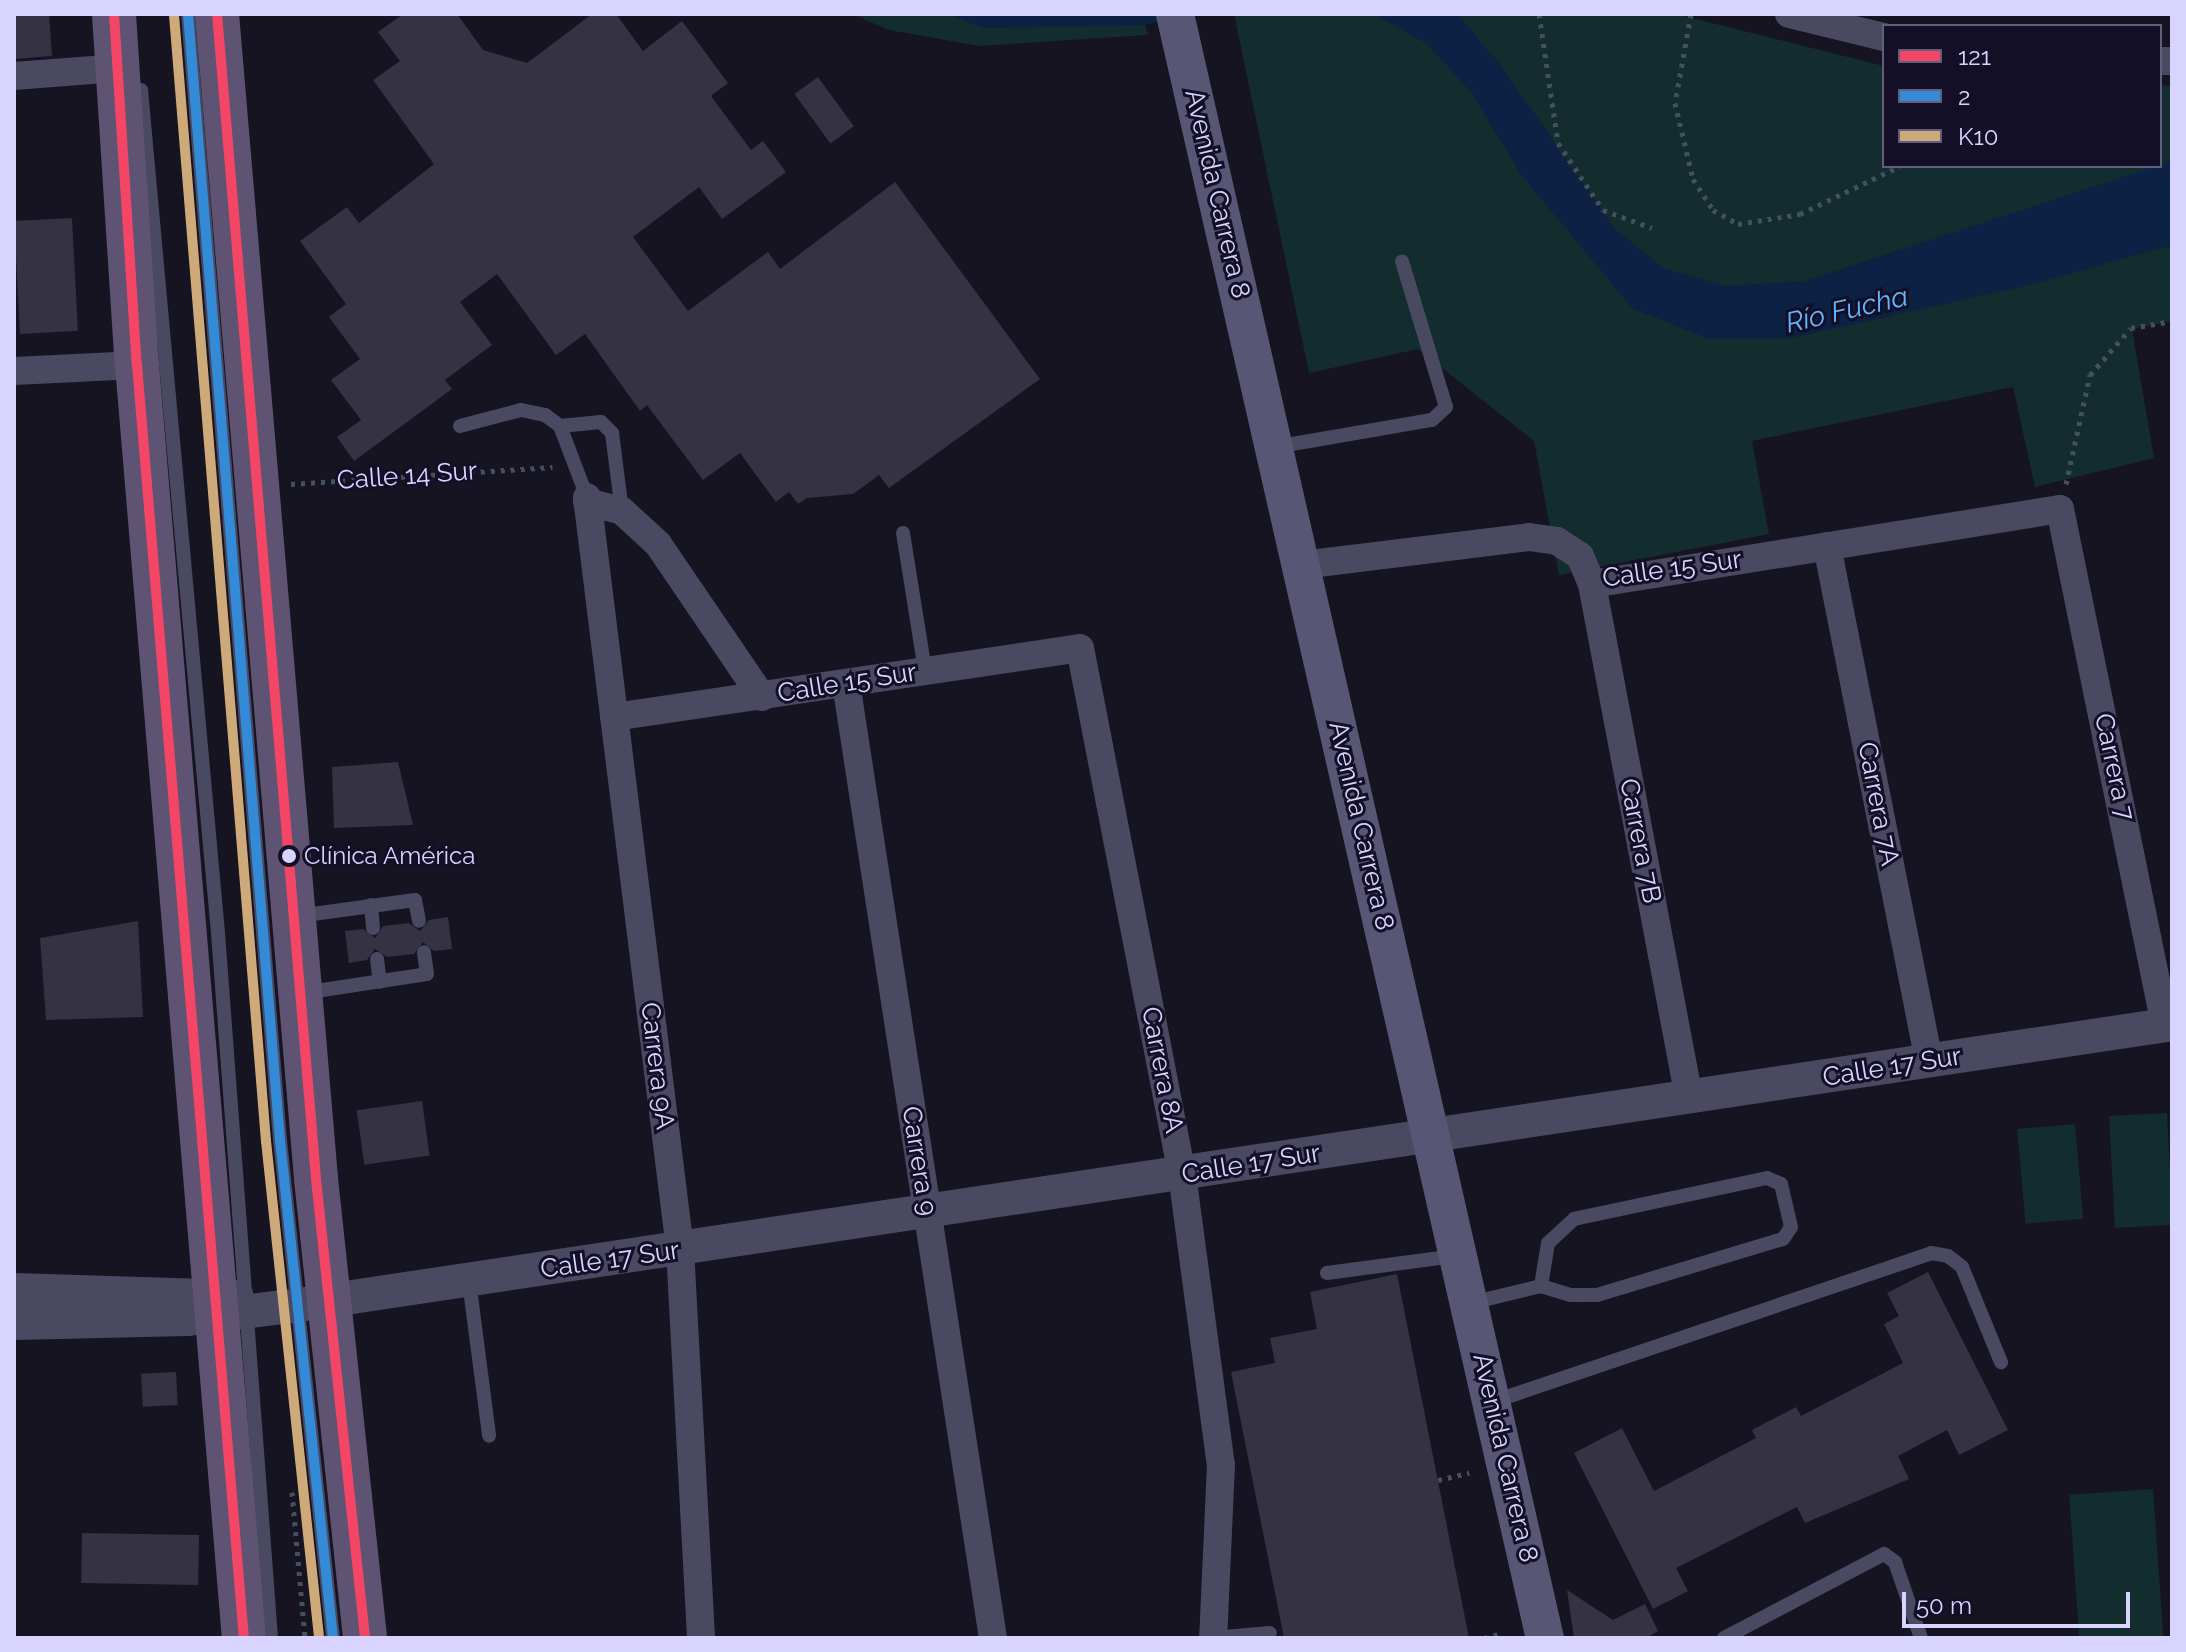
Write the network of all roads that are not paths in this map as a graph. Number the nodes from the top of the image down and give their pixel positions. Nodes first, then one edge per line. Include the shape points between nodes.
1 (114, 14) edge
2 (188, 14) edge
3 (217, 14) edge
4 (1789, 14) edge
5 (1177, 20) edge
6 (1882, 37) edge
7 (128, 72) junction
8 (14, 76) edge
9 (1402, 261) dead end
10 (137, 365) junction
11 (14, 371) edge
12 (460, 426) dead end
13 (560, 426) junction
14 (1275, 447) junction
15 (587, 500) junction
16 (2060, 509) joint
17 (622, 511) junction
18 (903, 533) dead end
19 (1827, 546) junction
20 (1302, 565) junction
21 (1592, 584) junction
22 (1080, 648) joint
23 (925, 670) junction
24 (846, 683) junction
25 (762, 697) junction
26 (614, 717) junction
27 (371, 905) junction
28 (292, 917) junction
29 (419, 921) dead end
30 (373, 928) dead end
31 (424, 952) dead end
32 (377, 959) dead end
33 (380, 982) junction
34 (299, 994) junction
35 (2168, 1024) edge
36 (1929, 1061) junction
37 (1689, 1098) junction
38 (1432, 1137) junction
39 (1182, 1174) junction
40 (927, 1213) junction
41 (680, 1249) junction
42 (1459, 1255) junction
43 (1327, 1273) dead end
44 (469, 1281) junction
45 (1541, 1286) junction
46 (14, 1290) edge
47 (309, 1302) junction
48 (1470, 1304) junction
49 (233, 1305) junction
50 (14, 1323) edge
51 (2001, 1362) dead end
52 (1492, 1402) junction
53 (489, 1436) dead end
54 (1270, 1633) dead end
55 (244, 1638) edge
56 (271, 1638) edge
57 (333, 1638) edge
58 (365, 1638) edge
59 (701, 1638) edge
60 (993, 1638) edge
61 (1213, 1638) edge
62 (1545, 1638) edge
63 (1724, 1638) edge
64 (1921, 1638) edge

1 - 7 main road
2 - 47 lane via 229,565
3 - 28 main road
4 - 6 street
5 - 14 main road, Avenida Carrera 8
7 - 8 street
7 - 10 main road
7 - 49 lane
9 - 14 lane via 1446,407 1432,420
10 - 11 street
10 - 49 main road
12 - 13 lane via 521,410
13 - 15 lane
13 - 17 lane via 601,422 612,433
14 - 20 main road, Avenida Carrera 8
15 - 17 street
15 - 26 street, Carrera 9A
16 - 19 street, Calle 15 Sur
16 - 35 street, Carrera 7
17 - 25 street via 658,544
18 - 23 lane
19 - 21 street, Calle 15 Sur
19 - 36 street, Carrera 7A
20 - 21 street, Calle 15 Sur via 1529,537 1557,541 1580,556
20 - 38 main road, Avenida Carrera 8
21 - 37 street, Carrera 7B
22 - 23 street, Calle 15 Sur
22 - 39 street, Carrera 8A
23 - 24 street, Calle 15 Sur
24 - 25 street, Calle 15 Sur
24 - 40 street, Carrera 9
25 - 26 street, Calle 15 Sur
26 - 41 street, Carrera 9A
27 - 28 lane
27 - 29 lane via 415,900
27 - 30 lane
28 - 34 main road
31 - 33 lane via 427,974
32 - 33 lane
33 - 34 lane
34 - 47 main road
35 - 36 street, Calle 17 Sur
36 - 37 street, Calle 17 Sur
37 - 38 street, Calle 17 Sur
38 - 39 street, Calle 17 Sur
38 - 42 main road, Avenida Carrera 8
39 - 40 street, Calle 17 Sur
39 - 61 street, Carrera 8A via 1221,1465
40 - 41 street, Calle 17 Sur
40 - 60 street, Carrera 9
41 - 44 street, Calle 17 Sur
41 - 59 street, Carrera 9A
42 - 43 lane
42 - 48 main road, Avenida Carrera 8
44 - 47 street, Calle 17 Sur
44 - 53 lane
45 - 45 lane via 1597,1295 1783,1239 1791,1227 1781,1184 1767,1178 1574,1219 1548,1243
45 - 48 lane
46 - 49 street, Calle 17 Sur
47 - 49 street, Calle 17 Sur
47 - 57 lane
47 - 58 main road
48 - 52 main road, Avenida Carrera 8
49 - 50 street, Calle 17 Sur
49 - 55 main road
49 - 56 lane
51 - 52 lane via 1962,1267 1948,1256 1931,1253
52 - 62 main road, Avenida Carrera 8
54 - 61 lane
63 - 64 lane via 1884,1554 1895,1562

